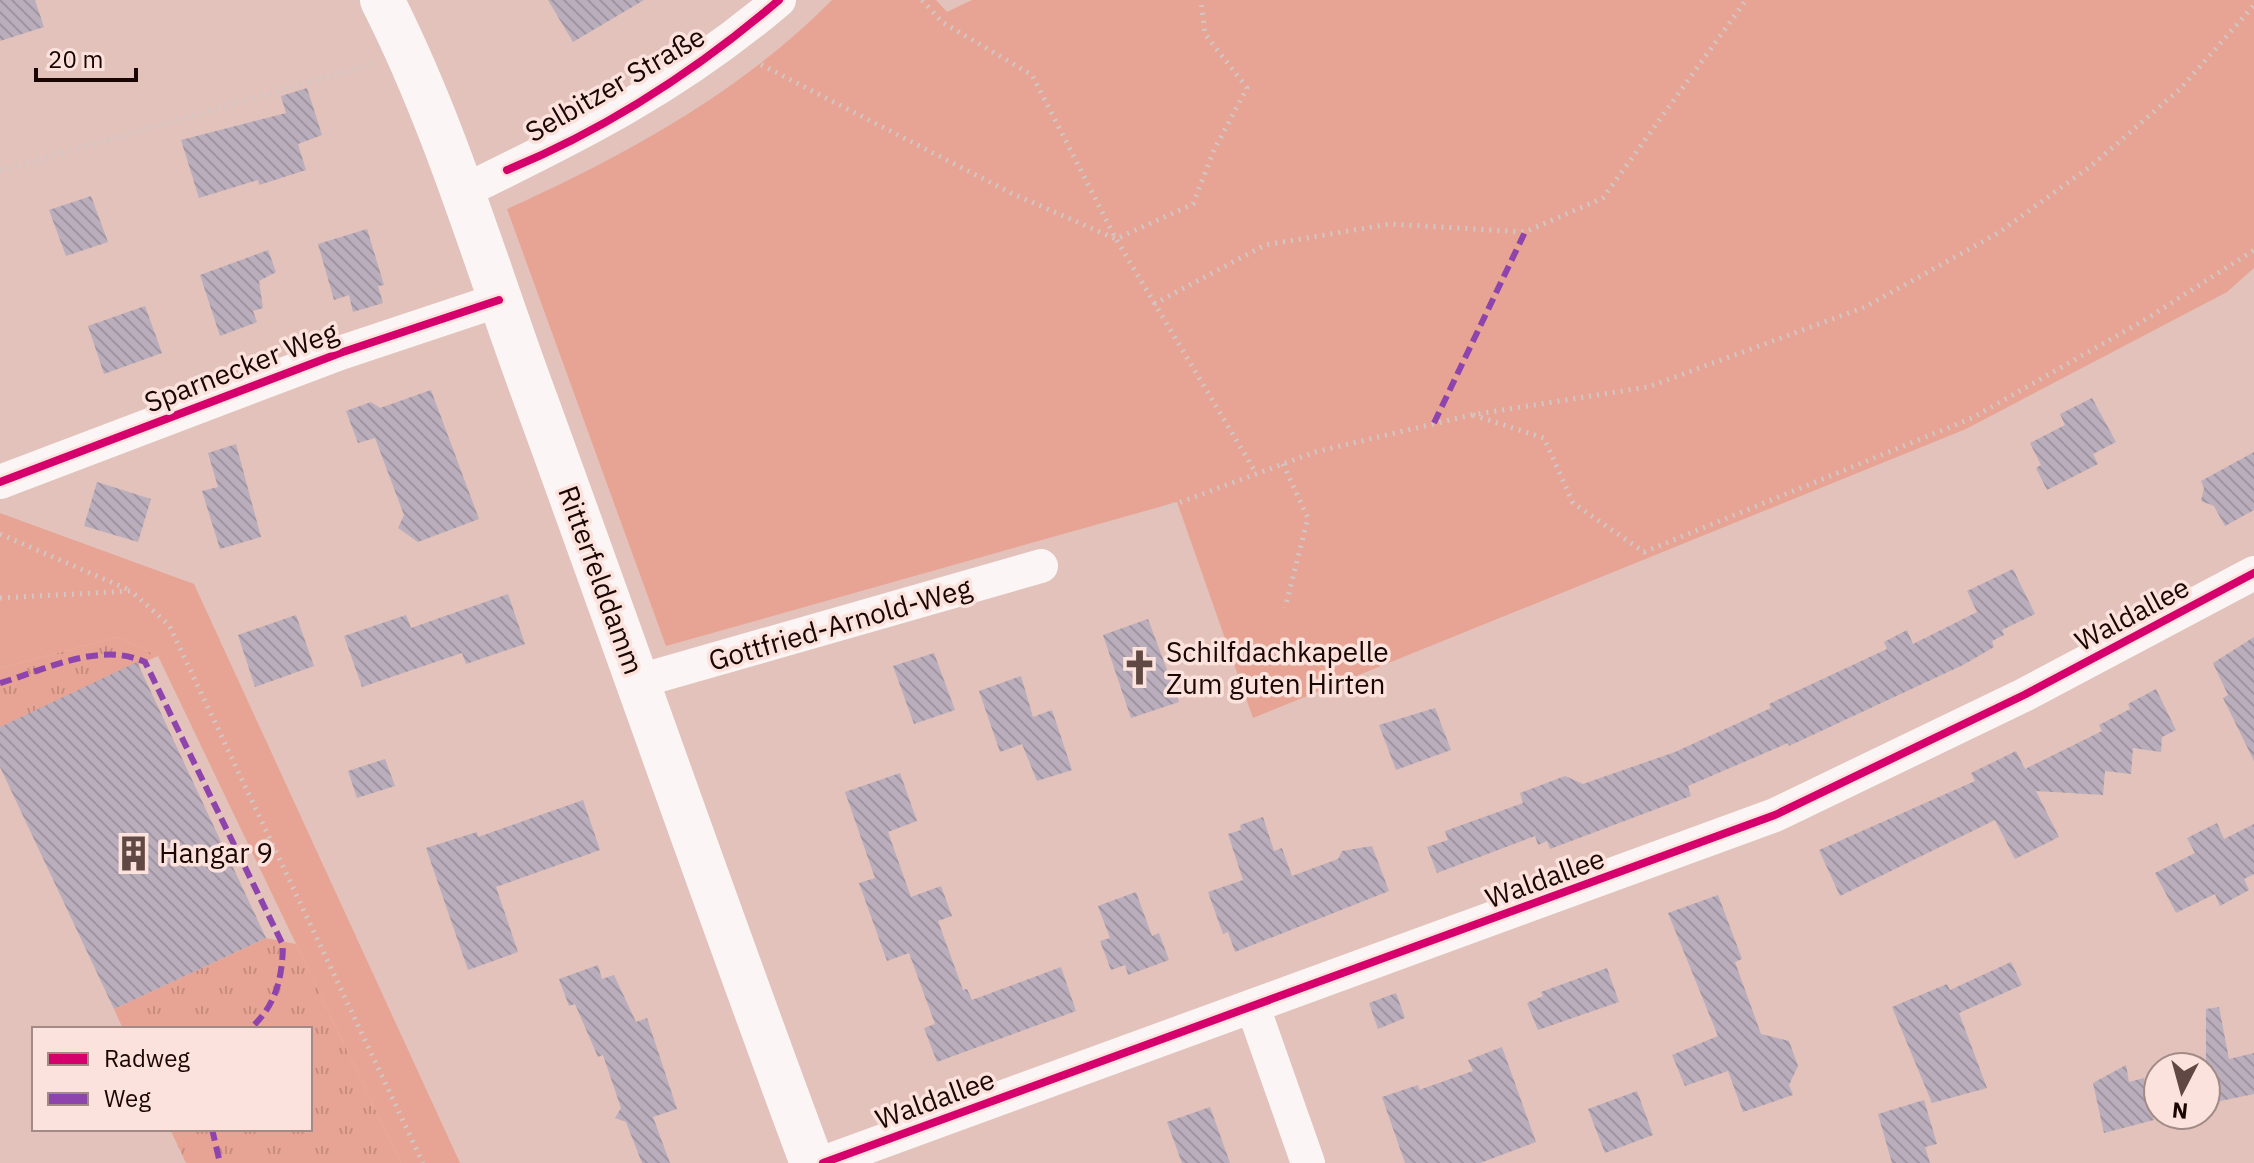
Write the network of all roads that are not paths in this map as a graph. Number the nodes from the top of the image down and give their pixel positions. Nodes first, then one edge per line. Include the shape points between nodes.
1 (382, 0) edge
2 (779, 0) edge
3 (462, 192) junction
4 (499, 300) junction
5 (0, 482) edge
6 (1041, 566) dead end
7 (2254, 573) edge
8 (639, 681) junction
9 (1253, 1007) junction
10 (812, 1163) edge
11 (823, 1163) edge
12 (1308, 1163) edge

1 - 3 main road, Ritterfelddamm via 409,53
2 - 3 street, Selbitzer Straße via 734,39 603,124
3 - 4 main road, Ritterfelddamm
4 - 5 street, Sparnecker Weg via 340,353
4 - 8 main road, Ritterfelddamm
6 - 8 street, Gottfried-Arnold-Weg
7 - 9 street, Waldallee via 2024,695 1775,815
8 - 10 main road, Ritterfelddamm
9 - 11 street, Waldallee
9 - 12 street

